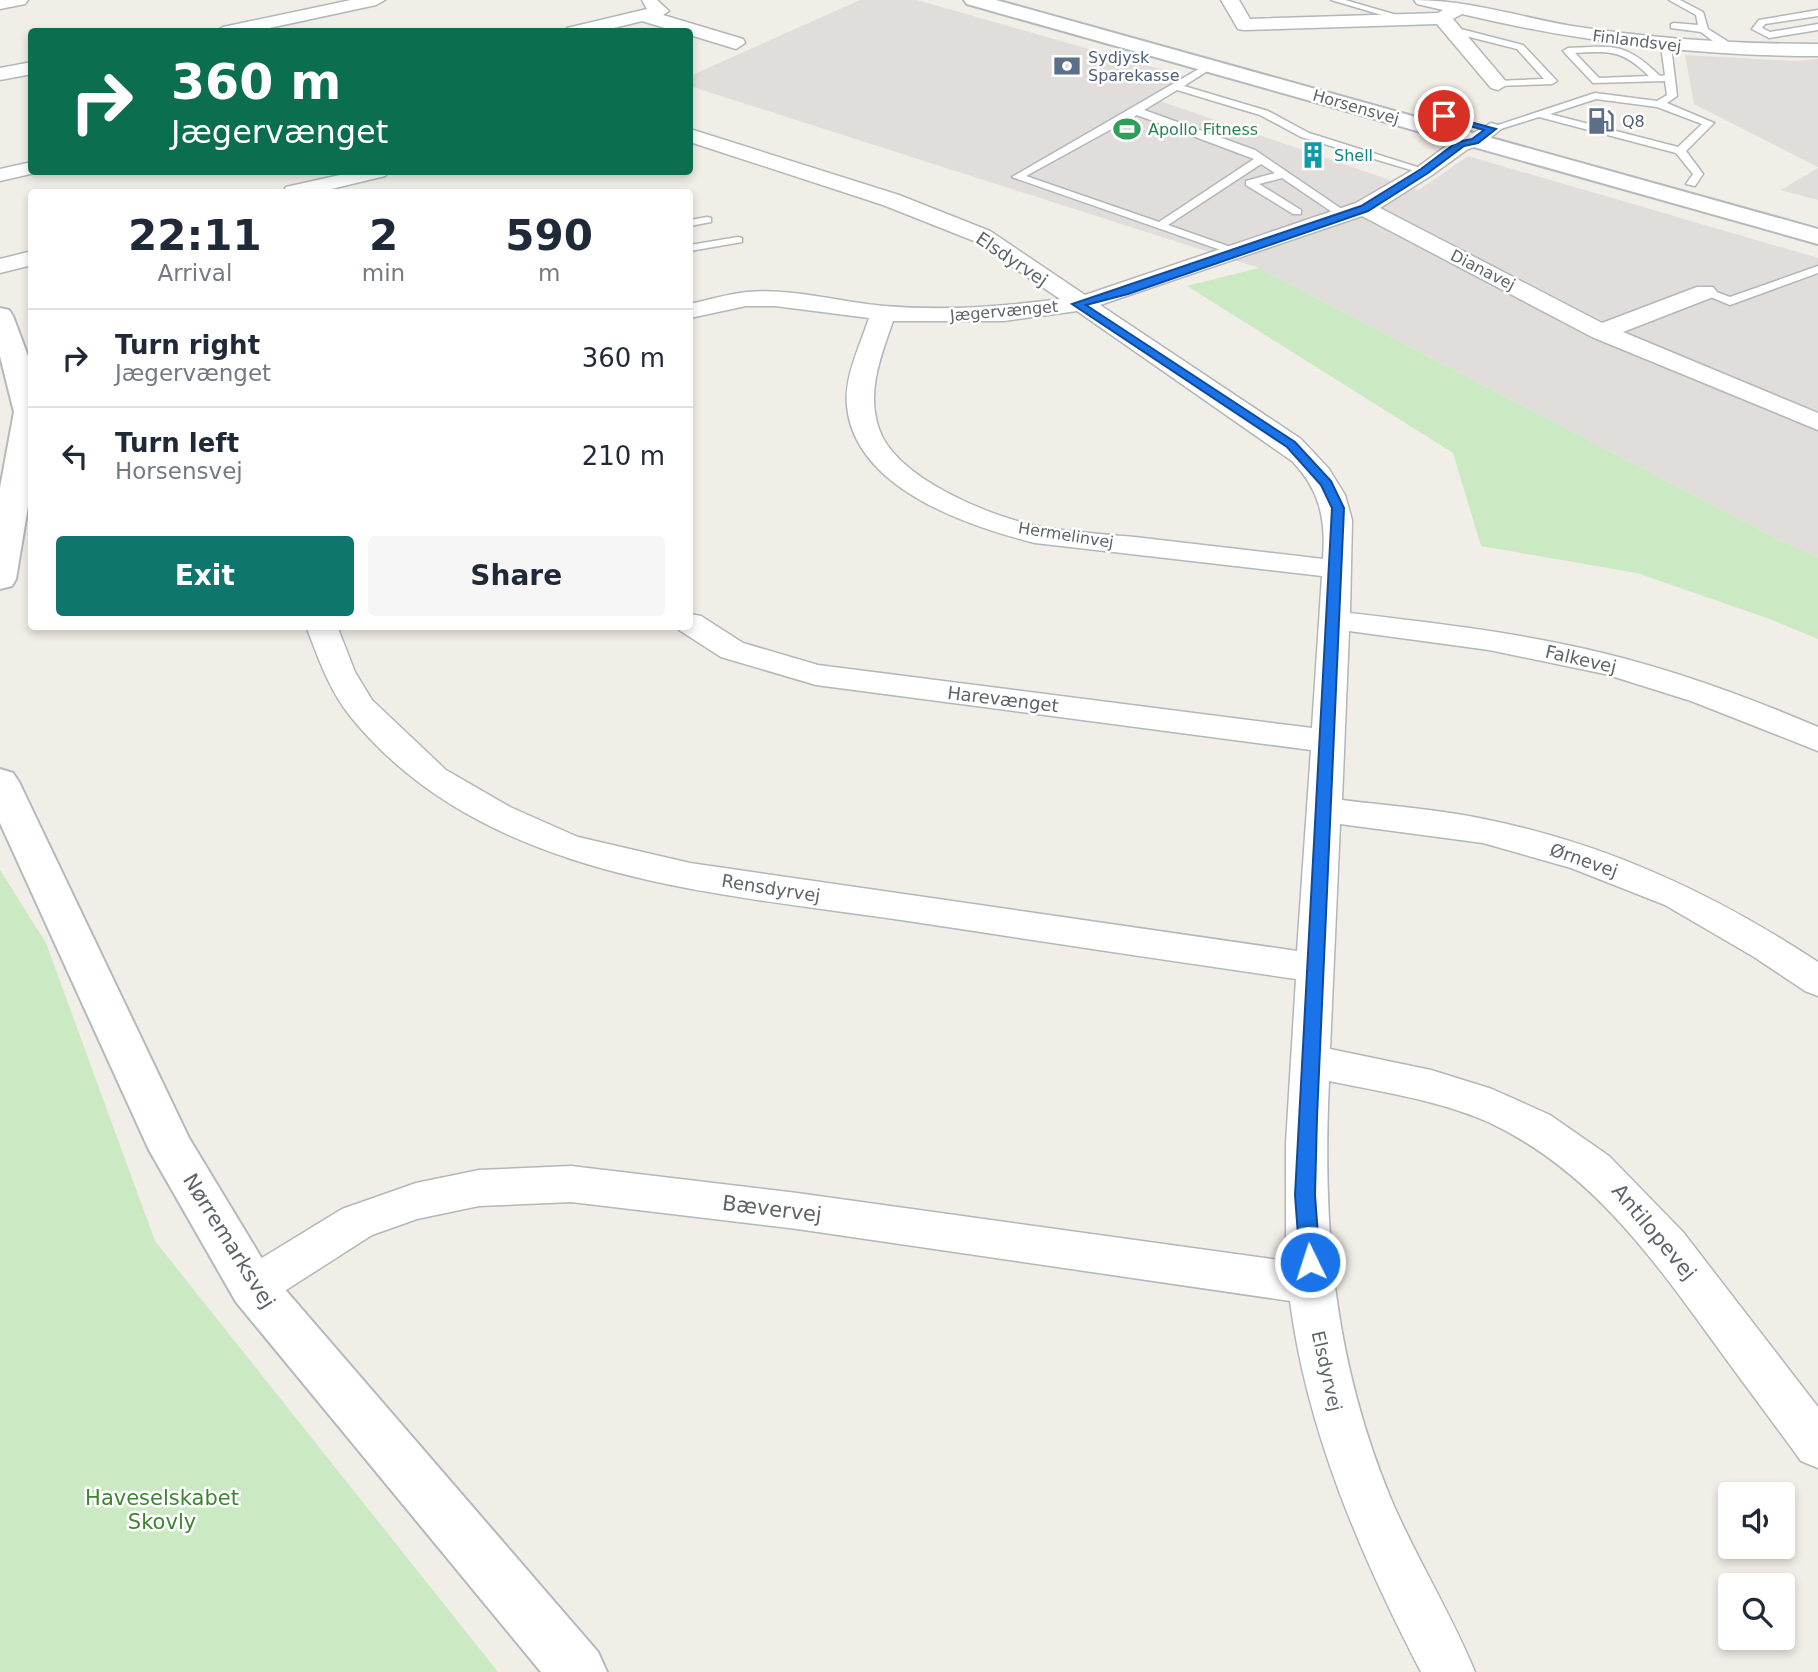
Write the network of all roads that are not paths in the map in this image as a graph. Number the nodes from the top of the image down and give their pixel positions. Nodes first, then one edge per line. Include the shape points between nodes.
1 (19, 0) edge
2 (376, 0) edge
3 (974, 0) edge
4 (983, 0) edge
5 (1230, 0) edge
6 (1335, 0) edge
7 (1423, 0) edge
8 (1673, 0) edge
9 (0, 4) edge
10 (1013, 4) edge
11 (648, 9) edge
12 (1818, 13) edge
13 (1451, 19) junction
14 (1409, 20) junction
15 (1674, 26) dead end
16 (1818, 27) edge
17 (242, 28) edge
18 (591, 28) edge
19 (1704, 30) junction
20 (736, 43) dead end
21 (1665, 46) junction
22 (1729, 49) junction
23 (1817, 50) edge
24 (1209, 66) junction
25 (28, 69) edge
26 (0, 74) edge
27 (1657, 78) junction
28 (1670, 78) junction
29 (1498, 84) joint
30 (1176, 87) junction
31 (1659, 104) junction
32 (1136, 111) junction
33 (1540, 114) junction
34 (1483, 135) junction
35 (693, 136) edge
36 (1680, 151) junction
37 (1261, 159) junction
38 (28, 169) edge
39 (1425, 171) junction
40 (0, 175) edge
41 (366, 175) edge
42 (1282, 175) junction
43 (1691, 184) junction
44 (307, 189) edge
45 (1297, 212) dead end
46 (1355, 212) junction
47 (1818, 219) edge
48 (706, 220) dead end
49 (693, 222) edge
50 (1160, 226) junction
51 (1818, 237) edge
52 (738, 240) dead end
53 (693, 247) edge
54 (1238, 253) junction
55 (28, 259) edge
56 (0, 266) edge
57 (1818, 269) edge
58 (1705, 292) joint
59 (1077, 304) junction
60 (694, 305) edge
61 (883, 313) junction
62 (0, 316) edge
63 (1601, 332) junction
64 (25, 369) edge
65 (1818, 422) edge
66 (21, 509) edge
67 (1336, 569) junction
68 (0, 579) edge
69 (1334, 620) junction
70 (693, 625) edge
71 (322, 630) edge
72 (1818, 740) edge
73 (1327, 741) junction
74 (0, 782) edge
75 (1325, 810) junction
76 (1317, 968) junction
77 (1818, 981) edge
78 (1310, 1061) junction
79 (1311, 1284) junction
80 (253, 1287) junction
81 (1818, 1445) edge
82 (578, 1672) edge
83 (1449, 1672) edge

1 - 9 street
2 - 17 street
3 - 10 main road, Horsensvej
4 - 10 main road
5 - 14 street, Finlandsvej via 1244,24
6 - 14 lane
7 - 13 street, Finlandsvej
8 - 19 lane via 1700,14
10 - 24 main road, Horsensvej
10 - 34 main road, Horsensvej
11 - 18 street
11 - 20 street
12 - 16 lane via 1762,22 1757,29 1769,35
13 - 14 street, Finlandsvej
13 - 21 street, Finlandsvej
13 - 29 street
13 - 29 lane via 1520,47 1552,81
15 - 19 lane via 1689,24
19 - 22 lane via 1717,35
21 - 22 street, Finlandsvej
21 - 28 lane
22 - 23 street, Finlandsvej
24 - 30 lane
24 - 34 main road, Horsensvej
25 - 26 street
27 - 27 lane via 1596,81 1568,51 1622,49
27 - 28 lane
28 - 31 lane via 1672,96
30 - 32 lane
30 - 39 lane via 1264,113 1305,135
31 - 33 lane via 1595,96
31 - 36 lane via 1709,123
32 - 37 lane
32 - 50 lane via 1017,177
33 - 34 lane
33 - 36 lane
34 - 39 street, Jægervænget via 1461,144
34 - 43 main road via 1642,178
34 - 51 main road, Horsensvej
35 - 59 street, Elsdyrvej via 943,218 982,236
36 - 43 lane via 1698,174
37 - 42 lane
37 - 50 lane
38 - 40 street
39 - 46 street, Jægervænget
41 - 44 street
42 - 45 lane via 1250,183
42 - 46 lane
43 - 47 main road
46 - 54 street, Jægervænget
46 - 63 street, Dianavej
48 - 49 lane
50 - 54 lane
52 - 53 lane
54 - 59 street, Jægervænget
55 - 56 street
57 - 58 lane via 1730,301
58 - 63 street
59 - 61 street, Jægervænget via 1004,314
59 - 67 street, Elsdyrvej via 1291,445 1311,464 1327,483 1338,508
60 - 61 street, Jægervænget via 775,299
61 - 67 street, Hermelinvej via 863,379 860,408 870,438 894,468 930,495 978,517 1035,534
62 - 64 main road
63 - 65 street, Dianavej
64 - 66 main road via 28,412
66 - 68 main road
67 - 69 street, Elsdyrvej
69 - 72 street, Falkevej via 1581,658 1710,696
69 - 73 street, Elsdyrvej
70 - 73 street, Harevænget via 732,650 816,675
71 - 76 street, Rensdyrvej via 338,672 360,707 396,745 444,784 498,816 569,848 690,876
73 - 75 street, Elsdyrvej
74 - 80 main road, Nørremarksvej via 172,1150
75 - 76 street, Elsdyrvej
75 - 77 street, Ørnevej via 1483,831 1582,858 1689,902
76 - 78 street, Elsdyrvej
78 - 79 street, Elsdyrvej via 1305,1195
78 - 81 street, Antilopevej via 1446,1090 1502,1110 1555,1138 1606,1175 1651,1223
79 - 80 street, Bævervej via 797,1211 571,1184 479,1188 416,1201 356,1222
79 - 83 street, Elsdyrvej via 1334,1405 1368,1507
80 - 82 main road, Nørremarksvej

